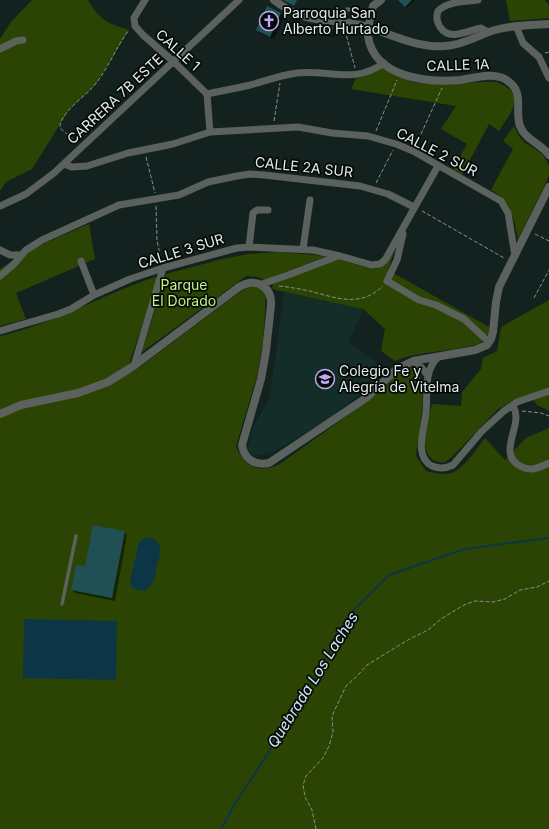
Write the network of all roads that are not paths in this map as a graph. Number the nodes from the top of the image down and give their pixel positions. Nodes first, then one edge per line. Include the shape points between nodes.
1 (145, 0) edge
2 (239, 0) edge
3 (274, 0) edge
4 (381, 0) edge
5 (478, 0) edge
6 (373, 7) edge
7 (343, 22) junction
8 (549, 24) edge
9 (516, 26) junction
10 (368, 27) junction
11 (488, 32) junction
12 (23, 40) dead end
13 (0, 49) edge
14 (174, 62) junction
15 (384, 64) junction
16 (549, 78) edge
17 (207, 94) junction
18 (210, 132) junction
19 (549, 156) edge
20 (64, 164) junction
21 (438, 166) junction
22 (549, 187) edge
23 (310, 200) dead end
24 (0, 206) edge
25 (414, 207) junction
26 (268, 210) dead end
27 (406, 225) junction
28 (249, 247) junction
29 (0, 250) edge
30 (303, 250) junction
31 (20, 255) junction
32 (340, 256) junction
33 (513, 259) junction
34 (81, 262) dead end
35 (163, 268) junction
36 (0, 276) edge
37 (262, 284) junction
38 (94, 295) junction
39 (0, 331) edge
40 (489, 342) junction
41 (438, 357) junction
42 (413, 361) junction
43 (134, 366) junction
44 (428, 376) junction
45 (549, 391) edge
46 (514, 408) junction
47 (0, 414) edge
48 (549, 463) edge
49 (76, 536) dead end
50 (62, 604) dead end

1 - 14 street, CALLE 1 via 134,18 136,26
2 - 14 street, CARRERA 7B ESTE
3 - 7 street via 300,15
4 - 6 street
5 - 11 street via 450,4 441,8 437,15 439,26 449,34 462,34 481,28
6 - 7 lane via 347,9
6 - 10 street
7 - 10 street
8 - 9 street
9 - 11 street
9 - 16 street via 523,43 539,57
10 - 11 street via 417,44 439,46 461,44
10 - 15 street via 372,47
12 - 13 street
14 - 17 street, CALLE 1
14 - 20 street, CARRERA 7B ESTE
15 - 17 street via 371,71 345,76 306,72 281,76
15 - 19 street, CALLE 1A via 400,74 424,80 490,76 506,80 517,94 522,130
17 - 18 street
18 - 20 street, CALLE 2 SUR via 87,166 72,167
18 - 21 street, CALLE 2 SUR via 298,127 373,137 413,151
20 - 24 street, CARRERA 7B ESTE via 26,194
21 - 25 street
21 - 33 street, CALLE 2 SUR via 501,201 508,213
22 - 33 street
23 - 30 street
25 - 27 street
25 - 31 street, CALLE 2A SUR via 374,189 250,174 208,182 179,195 130,202 115,207 54,233
26 - 28 street via 253,213
27 - 32 street, CALLE 3 SUR via 385,260 378,265
27 - 40 street via 397,260 387,281 419,300 436,305 464,319
28 - 30 street, CALLE 3 SUR
28 - 35 street, CALLE 3 SUR
29 - 31 street via 10,255
30 - 32 street, CALLE 3 SUR
31 - 36 street, CALLE 2A SUR
32 - 37 street
33 - 40 street via 499,287 493,332
34 - 38 street
35 - 38 street, CALLE 3 SUR
35 - 43 street
37 - 42 street via 269,291 271,305 261,379 242,442 245,454 250,460 262,464 272,461 366,398 397,369
37 - 43 street via 250,282 239,286
38 - 39 street, CALLE 3 SUR via 58,314
40 - 41 street via 481,349
41 - 42 street
41 - 44 street via 431,366
42 - 44 street
43 - 47 street via 108,382 88,390 21,405
44 - 46 street via 427,407 421,442 428,463 434,467 447,468 455,463 491,422 504,411
45 - 46 street via 518,402
46 - 48 street via 515,425 509,449 511,458 527,469 536,469
49 - 50 lane

